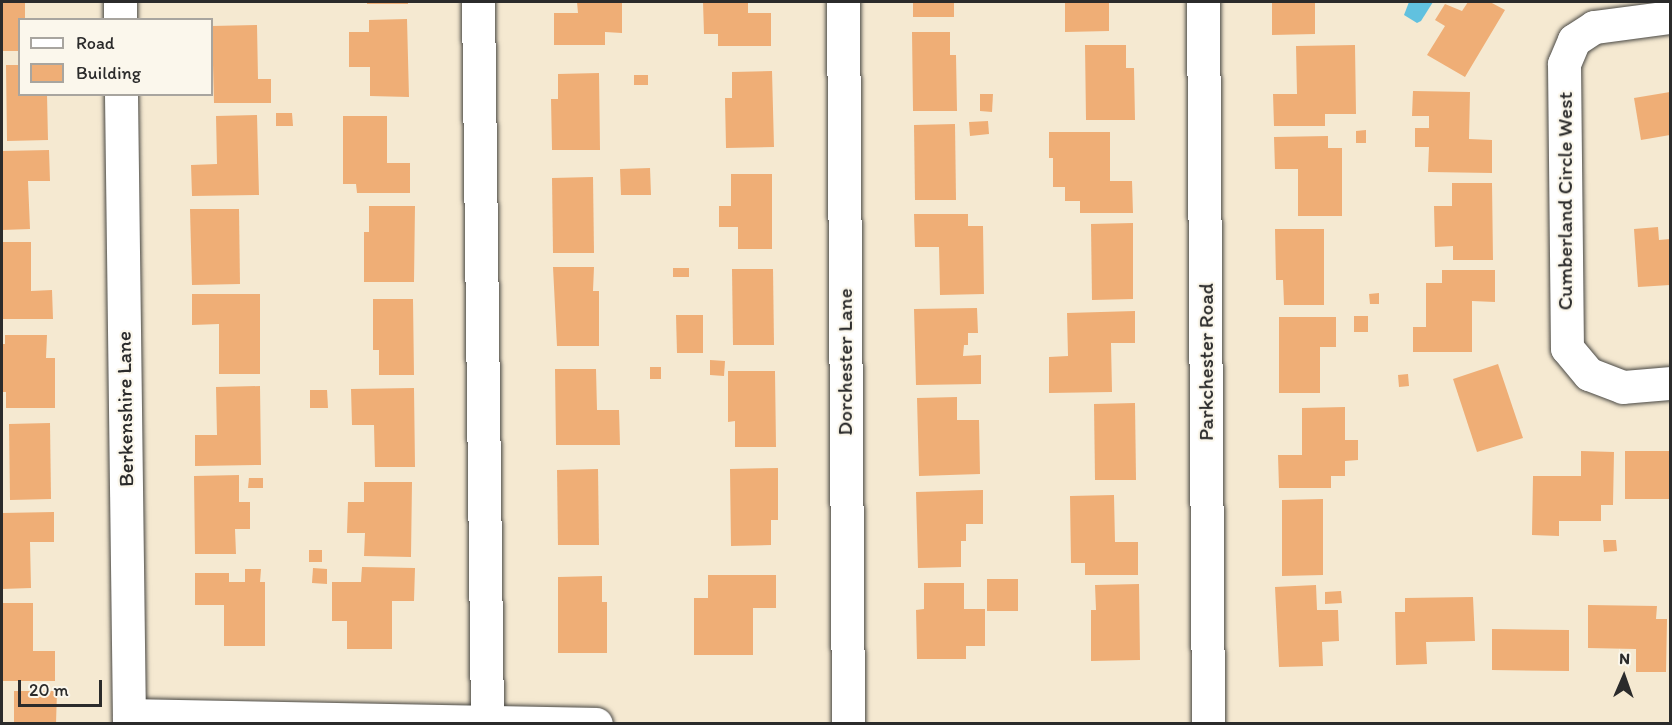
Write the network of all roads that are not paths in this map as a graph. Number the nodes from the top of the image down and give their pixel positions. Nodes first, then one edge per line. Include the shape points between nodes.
1 (120, 2) edge
2 (478, 2) edge
3 (843, 2) edge
4 (1203, 2) edge
5 (1671, 17) edge
6 (120, 18) edge
7 (121, 96) edge
8 (1671, 383) edge
9 (129, 719) edge
10 (487, 721) junction
11 (596, 723) edge
12 (848, 723) edge
13 (1209, 723) edge

1 - 6 street
2 - 10 street
3 - 12 street, Dorchester Lane
4 - 13 street, Parkchester Road
5 - 8 street, Cumberland Circle West via 1594,27 1574,40 1564,64 1567,348 1589,374 1623,387
7 - 9 street, Berkenshire Lane
9 - 10 street
10 - 11 street

